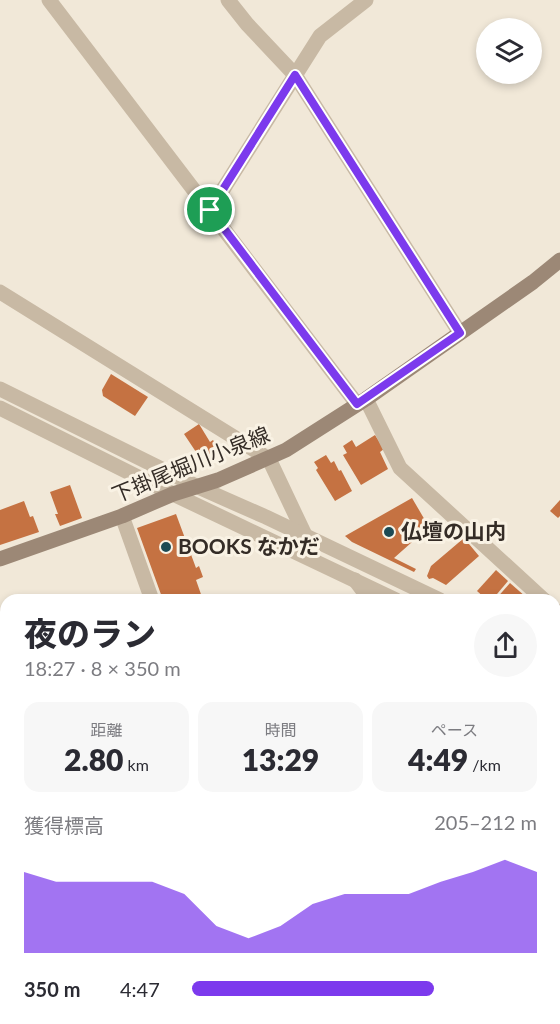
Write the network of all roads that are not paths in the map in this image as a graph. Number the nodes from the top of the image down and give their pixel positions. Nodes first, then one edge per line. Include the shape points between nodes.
1 (49, 0) edge
2 (228, 0) edge
3 (366, 0) edge
4 (295, 75) junction
5 (210, 210) junction
6 (560, 260) edge
7 (0, 292) edge
8 (460, 333) junction
9 (0, 389) edge
10 (362, 401) junction
11 (0, 408) edge
12 (269, 459) junction
13 (198, 487) junction
14 (173, 494) junction
15 (122, 516) junction
16 (305, 535) junction
17 (0, 559) edge
18 (355, 580) junction
19 (150, 594) edge
20 (366, 594) edge
21 (384, 594) edge
22 (428, 594) edge
23 (537, 594) edge

1 - 5 street
2 - 4 street
3 - 4 street via 320,36
4 - 5 street
4 - 8 street
5 - 10 street
6 - 8 main road, 下掛尾堀川小泉線
7 - 12 street
8 - 10 main road, 下掛尾堀川小泉線
9 - 13 street
10 - 12 main road, 下掛尾堀川小泉線
10 - 23 street via 400,468
11 - 14 street
12 - 13 main road, 下掛尾堀川小泉線
12 - 16 street
13 - 14 main road, 下掛尾堀川小泉線
13 - 16 street
14 - 15 main road, 下掛尾堀川小泉線
14 - 18 street
15 - 17 main road, 下掛尾堀川小泉線
15 - 19 street
16 - 22 street
18 - 20 street
18 - 21 street

